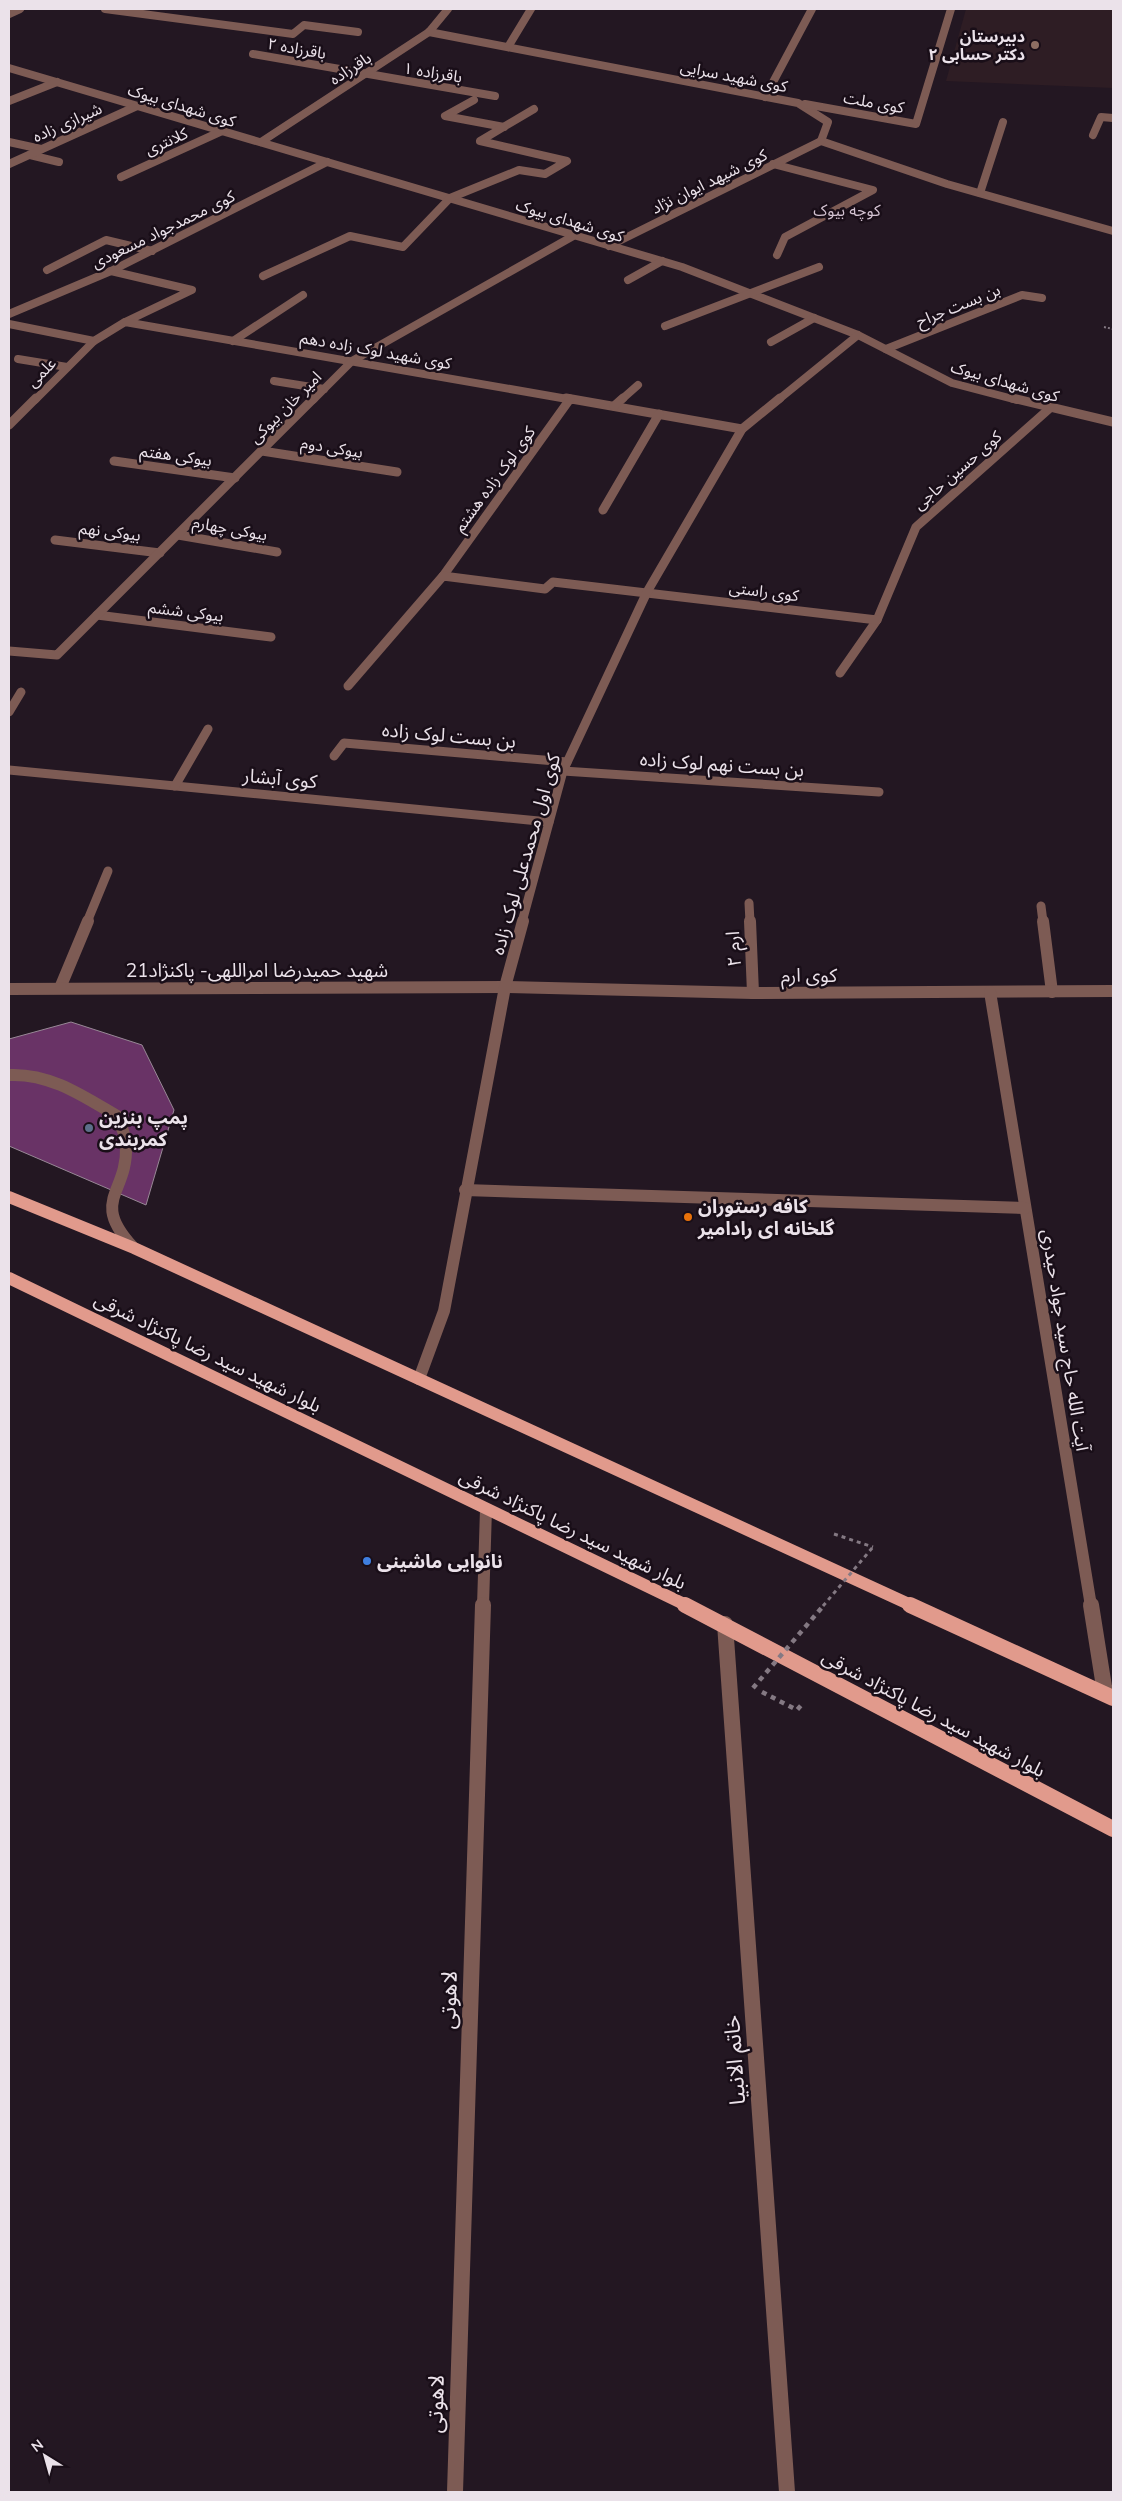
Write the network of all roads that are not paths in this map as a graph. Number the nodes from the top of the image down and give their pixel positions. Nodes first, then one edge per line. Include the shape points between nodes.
1 (20, 9) edge
2 (105, 9) edge
3 (448, 9) edge
4 (531, 9) edge
5 (812, 9) edge
6 (951, 9) edge
7 (9, 14) edge
8 (358, 32) dead end
9 (429, 32) junction
10 (508, 47) junction
11 (253, 54) dead end
12 (9, 68) edge
13 (366, 75) junction
14 (56, 82) junction
15 (495, 96) dead end
16 (765, 97) junction
17 (474, 100) dead end
18 (9, 101) edge
19 (798, 102) junction
20 (137, 106) junction
21 (534, 110) dead end
22 (1113, 118) edge
23 (1004, 122) dead end
24 (504, 127) junction
25 (222, 131) junction
26 (1093, 135) dead end
27 (821, 140) junction
28 (9, 142) edge
29 (261, 142) junction
30 (41, 149) junction
31 (30, 155) junction
32 (59, 162) dead end
33 (326, 162) junction
34 (9, 164) edge
35 (773, 164) junction
36 (120, 177) dead end
37 (980, 193) junction
38 (450, 198) junction
39 (1113, 231) edge
40 (575, 236) junction
41 (609, 246) junction
42 (152, 250) junction
43 (778, 255) dead end
44 (662, 261) junction
45 (819, 268) dead end
46 (47, 270) dead end
47 (111, 271) junction
48 (263, 276) dead end
49 (628, 280) dead end
50 (749, 293) junction
51 (303, 295) dead end
52 (1042, 298) dead end
53 (9, 314) edge
54 (814, 318) junction
55 (125, 322) junction
56 (9, 324) edge
57 (665, 326) dead end
58 (858, 335) junction
59 (94, 341) junction
60 (233, 341) junction
61 (771, 342) dead end
62 (886, 349) junction
63 (18, 359) dead end
64 (352, 361) junction
65 (67, 367) junction
66 (274, 381) dead end
67 (638, 385) dead end
68 (324, 389) junction
69 (570, 399) junction
70 (614, 406) junction
71 (1050, 408) junction
72 (659, 414) junction
73 (1112, 421) edge
74 (9, 425) edge
75 (742, 429) junction
76 (262, 451) junction
77 (114, 461) dead end
78 (397, 472) dead end
79 (235, 478) junction
80 (603, 510) dead end
81 (178, 535) junction
82 (55, 540) dead end
83 (160, 552) junction
84 (276, 552) dead end
85 (443, 576) junction
86 (647, 592) junction
87 (97, 615) junction
88 (877, 620) junction
89 (271, 637) dead end
90 (9, 651) edge
91 (840, 673) dead end
92 (348, 686) dead end
93 (21, 692) dead end
94 (9, 712) edge
95 (208, 729) dead end
96 (334, 756) dead end
97 (565, 767) junction
98 (9, 770) edge
99 (175, 786) junction
100 (880, 792) dead end
101 (548, 822) junction
102 (108, 871) dead end
103 (749, 903) dead end
104 (1041, 906) dead end
105 (505, 987) junction
106 (60, 988) junction
107 (9, 989) edge
108 (1113, 991) edge
109 (990, 992) junction
110 (1052, 992) junction
111 (753, 993) junction
112 (9, 1075) edge
113 (465, 1190) junction
114 (9, 1197) edge
115 (1025, 1208) junction
116 (134, 1248) junction
117 (9, 1278) edge
118 (419, 1379) junction
119 (486, 1509) junction
120 (725, 1624) junction
121 (1110, 1694) edge
122 (1113, 1829) edge
123 (455, 2492) edge
124 (788, 2492) edge

1 - 7 street
2 - 8 street via 293,34 304,25
3 - 9 street, باقرزاده
4 - 10 street
5 - 16 street
6 - 19 street, کوی ملت via 916,124
9 - 10 street, کوی شهید سرایی
9 - 13 street, باقرزاده
10 - 16 street, کوی شهید سرایی
11 - 13 street, باقرزاده ۲
12 - 14 street, کوی شهدای بیوک
13 - 15 street, باقرزاده ۱
13 - 29 street, باقرزاده
14 - 18 street
14 - 20 street, کوی شهدای بیوک
16 - 19 street, کوی شهید سرایی
17 - 24 street via 445,116
19 - 27 street, کوی شهید سرایی via 828,122
20 - 25 street, کوی شهدای بیوک
20 - 30 street, شیرازی زاده
21 - 24 street
22 - 26 street via 1101,117
23 - 37 street
24 - 38 street via 480,141 567,161 545,174 519,170
25 - 29 street, کوی شهدای بیوک
25 - 36 street, کلانتری
27 - 35 street, کوی شیهد ایوان نژاد
27 - 37 street
28 - 30 street
29 - 33 street, کوی شهدای بیوک
30 - 31 street, شیرازی زاده
31 - 32 street
31 - 34 street, شیرازی زاده
33 - 38 street, کوی شهدای بیوک
33 - 42 street, کوی محمدجواد مسعودی
35 - 41 street, کوی شیهد ایوان نژاد
35 - 43 street via 873,190 785,237
37 - 39 street
38 - 40 street, کوی شهدای بیوک
38 - 48 street via 403,247 350,236
40 - 41 street, کوی شهدای بیوک
40 - 64 street, امیر خان بیوکی
41 - 44 street, کوی شهدای بیوک
42 - 46 street via 106,240
42 - 47 street, کوی محمدجواد مسعودی
44 - 49 street
44 - 50 street, کوی شهدای بیوک
45 - 50 street
47 - 53 street, کوی محمدجواد مسعودی
47 - 55 street via 192,290
50 - 54 street, کوی شهدای بیوک
50 - 57 street
51 - 60 street
52 - 62 street, بن بست جراح via 1022,294
54 - 58 street, کوی شهدای بیوک
54 - 61 street
55 - 59 street
55 - 60 street, کوی شهید لوک زاده دهم
56 - 59 street
58 - 62 street, کوی شهدای بیوک
58 - 75 street, کوی اول محمدعلی لوک زاده
59 - 65 street, علمی
60 - 64 street, کوی شهید لوک زاده دهم
62 - 71 street, کوی شهدای بیوک via 952,383
63 - 65 street
64 - 68 street, امیر خان بیوکی
64 - 69 street, کوی شهید لوک زاده دهم
65 - 74 street, علمی
66 - 68 street
67 - 70 street
68 - 76 street, امیر خان بیوکی
69 - 70 street, کوی شهید لوک زاده دهم
69 - 85 street, کوی لوک زاده هشتم
70 - 72 street, کوی شهید لوک زاده دهم
71 - 73 street, کوی شهدای بیوک
71 - 88 street, کوی حسین حاجی via 916,527
72 - 75 street, کوی شهید لوک زاده دهم
72 - 80 street
75 - 86 street, کوی اول محمدعلی لوک زاده
76 - 78 street, بیوکی دوم
76 - 79 street, امیر خان بیوکی
77 - 79 street, بیوکی هفتم
79 - 81 street, امیر خان بیوکی
81 - 83 street, امیر خان بیوکی
81 - 84 street, بیوکی چهارم
82 - 83 street, بیوکی نهم
83 - 87 street, امیر خان بیوکی
85 - 86 street via 545,589 554,582
85 - 92 street, کوی لوک زاده هشتم
86 - 88 street, کوی راستی
86 - 97 street, کوی اول محمدعلی لوک زاده
87 - 89 street, بیوکی ششم
87 - 90 street, امیر خان بیوکی via 57,655
88 - 91 street, کوی حسین حاجی
93 - 94 street
95 - 99 street
96 - 97 street, بن بست لوک زاده via 344,743
97 - 100 street, بن بست نهم لوک زاده
97 - 101 street, کوی اول محمدعلی لوک زاده
98 - 99 street, کوی آبشار
99 - 101 street, کوی آبشار
101 - 105 street, کوی اول محمدعلی لوک زاده
102 - 106 street
103 - 111 street, ارم ۲
104 - 110 street
105 - 106 street, شهید حمیدرضا امراللهی- پاکنژاد21
105 - 111 street, کوی ارم
105 - 113 street, کوی اول محمدعلی لوک زاده
106 - 107 street, شهید حمیدرضا امراللهی- پاکنژاد21
108 - 110 street, کوی ارم
109 - 110 street, کوی ارم
109 - 111 street, کوی ارم
109 - 115 street, آیت الله حاج سید جواد حیدری
112 - 116 street via 23,1072 41,1077 117,1116 126,1148 124,1166 110,1206 112,1221 119,1235
113 - 115 street
113 - 118 street, کوی اول محمدعلی لوک زاده via 444,1312
114 - 116 main road
115 - 121 street, آیت الله حاج سید جواد حیدری
116 - 118 main road
117 - 119 main road, بلوار شهید سید رضا پاکنژاد شرقی
118 - 121 main road
119 - 120 main road, بلوار شهید سید رضا پاکنژاد شرقی
119 - 123 street, لاهوتی
120 - 122 main road, بلوار شهید سید رضا پاکنژاد شرقی
120 - 124 street, خاتم الانبیا

